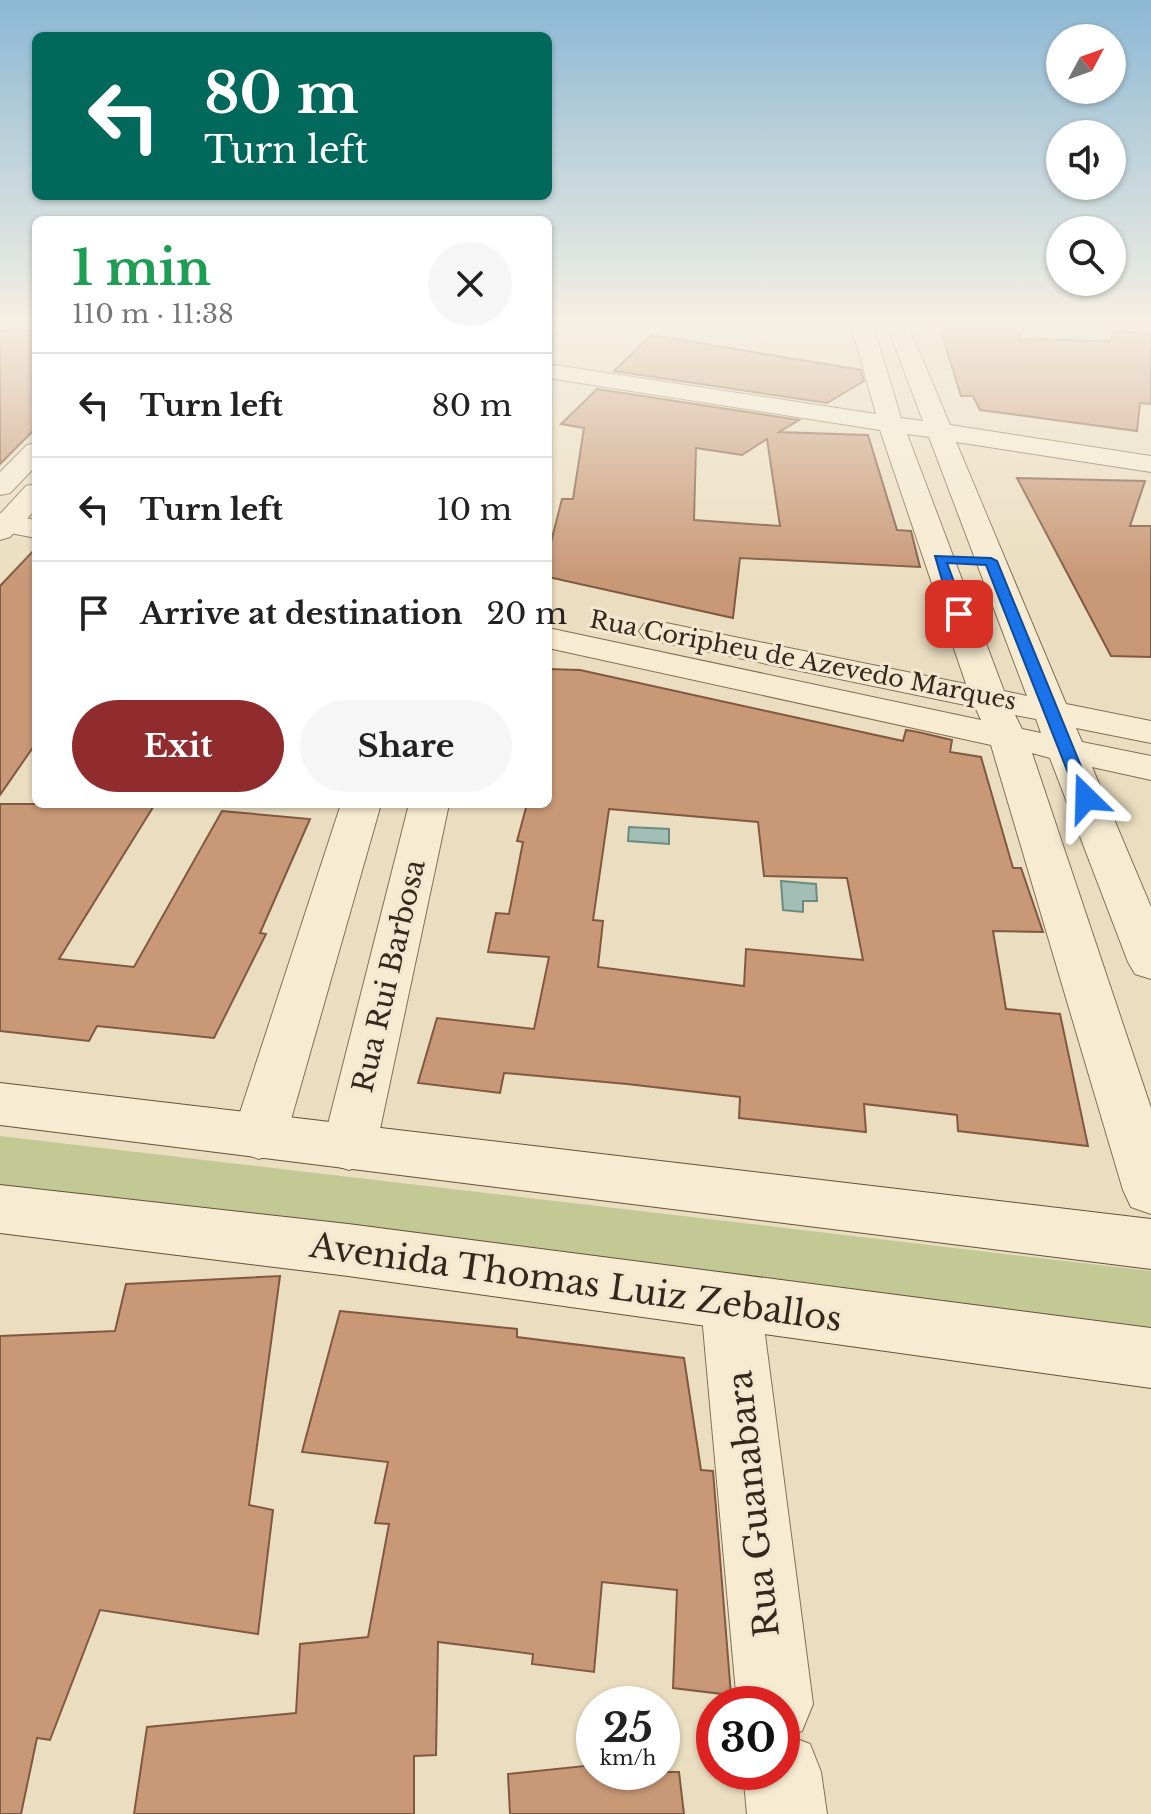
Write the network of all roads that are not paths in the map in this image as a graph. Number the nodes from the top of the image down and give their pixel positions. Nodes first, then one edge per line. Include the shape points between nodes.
1 (837, 410) edge
2 (888, 410) edge
3 (931, 410) edge
4 (890, 418) junction
5 (937, 425) junction
6 (1151, 449) edge
7 (1105, 450) junction
8 (32, 455) edge
9 (1151, 464) edge
10 (0, 487) edge
11 (939, 559) junction
12 (991, 561) junction
13 (552, 610) edge
14 (552, 639) edge
15 (789, 674) junction
16 (989, 698) junction
17 (1051, 711) junction
18 (1151, 732) edge
19 (1007, 736) junction
20 (1067, 750) junction
21 (1151, 768) edge
22 (360, 808) edge
23 (427, 810) edge
24 (1046, 863) junction
25 (1115, 870) junction
26 (1151, 962) edge
27 (0, 1104) edge
28 (259, 1137) junction
29 (349, 1148) junction
30 (1151, 1190) edge
31 (0, 1209) edge
32 (1151, 1244) edge
33 (731, 1304) junction
34 (1151, 1358) edge
35 (773, 1686) edge
36 (784, 1790) edge
37 (787, 1814) edge

1 - 4 street
2 - 4 street
3 - 5 street
4 - 5 street
4 - 11 street
5 - 7 street
5 - 12 street
6 - 7 street
7 - 9 street
8 - 10 street
11 - 12 street
11 - 16 street
12 - 17 street
13 - 15 street, Rua Coripheu de Azevedo Marques
14 - 15 street, Rua Coripheu de Azevedo Marques
15 - 16 street, Rua Coripheu de Azevedo Marques
15 - 19 street, Rua Coripheu de Azevedo Marques
16 - 17 street, Rua Coripheu de Azevedo Marques
16 - 19 street
17 - 18 street, Rua Coripheu de Azevedo Marques
17 - 20 street
19 - 20 street, Rua Coripheu de Azevedo Marques
19 - 24 street
20 - 21 street, Rua Coripheu de Azevedo Marques
20 - 25 street
22 - 23 street
22 - 28 street
23 - 29 street, Rua Rui Barbosa
24 - 25 street
24 - 30 street
25 - 26 street
27 - 28 street
28 - 29 street
29 - 32 street
31 - 33 street, Avenida Thomas Luiz Zeballos via 348,1250
33 - 34 street, Avenida Thomas Luiz Zeballos
33 - 35 street, Rua Guanabara
36 - 37 street

